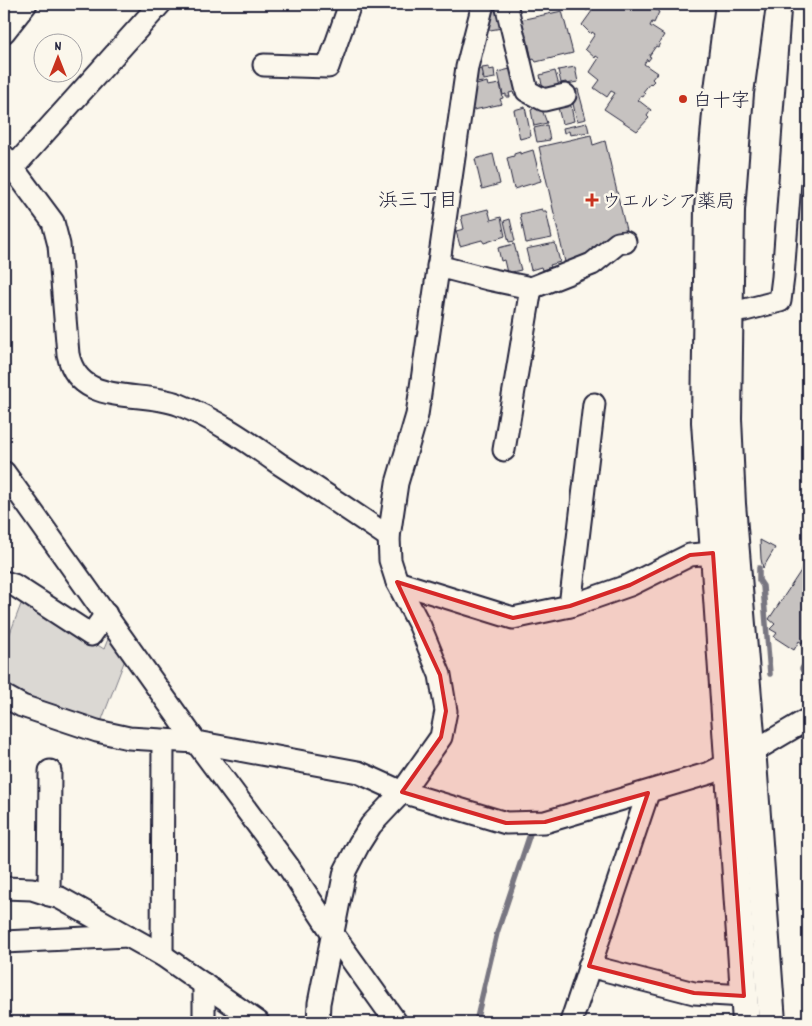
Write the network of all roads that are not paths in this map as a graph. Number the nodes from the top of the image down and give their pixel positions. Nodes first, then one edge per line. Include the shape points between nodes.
1 (26, 4) edge
2 (160, 4) edge
3 (350, 4) edge
4 (483, 4) edge
5 (506, 4) edge
6 (729, 4) edge
7 (752, 4) edge
8 (803, 4) edge
9 (4, 32) edge
10 (264, 65) dead end
11 (565, 95) dead end
12 (9, 162) edge
13 (626, 242) dead end
14 (438, 266) junction
15 (531, 288) junction
16 (729, 312) junction
17 (594, 404) dead end
18 (504, 450) dead end
19 (4, 472) edge
20 (389, 537) junction
21 (713, 553) junction
22 (4, 582) edge
23 (397, 582) junction
24 (570, 606) junction
25 (106, 614) junction
26 (4, 696) edge
27 (808, 719) edge
28 (163, 741) junction
29 (196, 742) junction
30 (752, 752) junction
31 (728, 764) junction
32 (50, 771) dead end
33 (402, 792) junction
34 (648, 793) junction
35 (4, 888) edge
36 (49, 894) junction
37 (332, 934) junction
38 (129, 936) junction
39 (4, 942) edge
40 (162, 955) junction
41 (590, 966) junction
42 (204, 984) junction
43 (744, 996) junction
44 (204, 1022) edge
45 (258, 1022) edge
46 (318, 1022) edge
47 (396, 1022) edge
48 (571, 1022) edge
49 (746, 1022) edge
50 (772, 1022) edge

1 - 9 street
2 - 12 street
3 - 10 street via 328,67
4 - 14 street via 467,67
5 - 11 street via 527,91 544,100
6 - 21 street via 708,208 705,422
7 - 16 street via 731,200
8 - 16 street via 780,301
12 - 20 street via 53,222 59,245 68,354 70,366 77,377 88,387 109,393 179,404 226,428
13 - 15 street via 618,244 592,264
14 - 15 street
14 - 20 street via 417,415 397,483
15 - 18 street
16 - 30 street via 728,419 732,504
17 - 24 street
19 - 25 street
20 - 23 street via 390,560
21 - 24 street via 690,555 630,585
21 - 31 street
22 - 25 street via 14,585 91,635
23 - 24 street via 513,618
23 - 33 street via 440,675 446,712 441,737
25 - 29 street
26 - 28 street via 22,706 97,731
27 - 30 street
28 - 29 street
28 - 40 street
29 - 33 street via 358,772
29 - 37 street via 288,866
30 - 31 street
30 - 50 street
31 - 34 street
31 - 43 street
32 - 36 street
33 - 34 street via 506,823 545,822
33 - 37 street via 371,825 345,871
34 - 41 street
35 - 36 street via 32,889
36 - 38 street
37 - 46 street
37 - 47 street
38 - 39 street
38 - 40 street
40 - 42 street
41 - 43 street via 694,993
41 - 48 street
42 - 44 street
42 - 45 street
43 - 49 street

